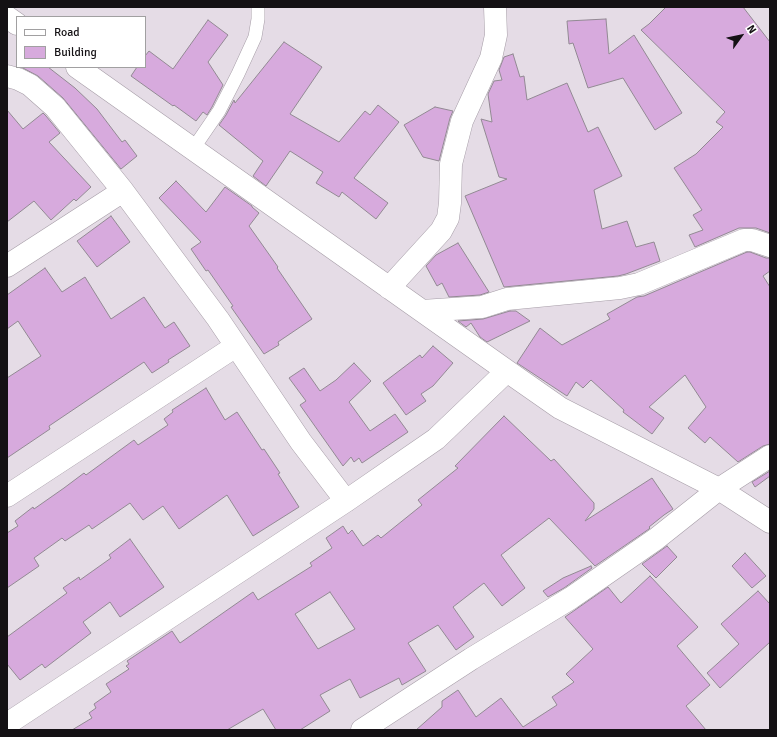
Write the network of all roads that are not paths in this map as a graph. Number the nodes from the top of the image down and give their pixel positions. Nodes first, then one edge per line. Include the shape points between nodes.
1 (258, 7) edge
2 (496, 7) edge
3 (7, 17) edge
4 (16, 23) edge
5 (78, 68) edge
6 (7, 76) edge
7 (193, 149) junction
8 (123, 191) junction
9 (770, 246) edge
10 (7, 266) edge
11 (389, 288) junction
12 (422, 311) junction
13 (236, 346) junction
14 (507, 371) junction
15 (770, 456) edge
16 (719, 489) junction
17 (7, 496) edge
18 (346, 502) junction
19 (770, 522) edge
20 (7, 724) edge
21 (362, 730) edge

1 - 7 lane via 255,37 219,111
2 - 11 street via 496,35 491,58 462,121 452,164 448,218 441,231
3 - 4 street
5 - 7 street
6 - 8 street via 30,85 55,106
7 - 11 street
8 - 10 street
8 - 13 street
9 - 12 street via 744,240 639,284 620,288 507,299 482,307
11 - 12 street
12 - 14 street
13 - 17 street
13 - 18 street via 301,442
14 - 16 street via 560,408
14 - 18 street via 436,439
15 - 16 street
16 - 19 street
16 - 21 street via 656,540 571,598
18 - 20 street

